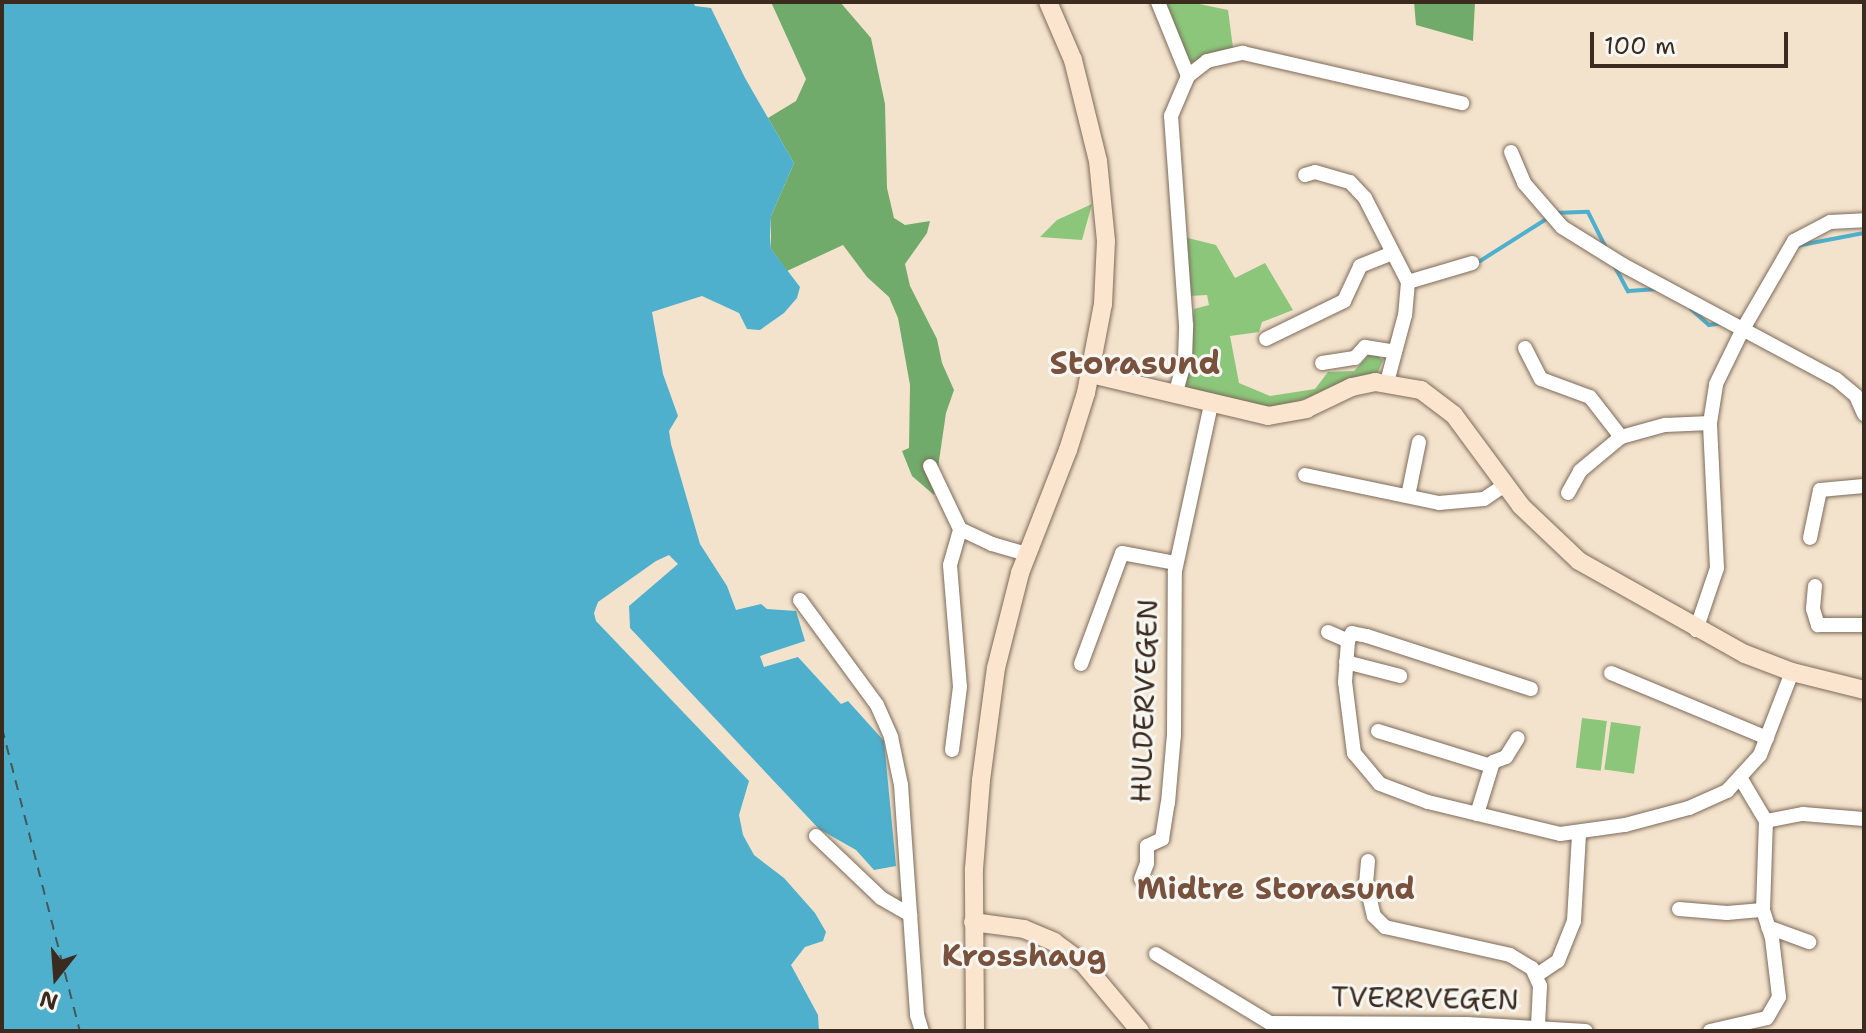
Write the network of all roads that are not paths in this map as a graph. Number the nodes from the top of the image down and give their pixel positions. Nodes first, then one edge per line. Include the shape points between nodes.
1 (1048, 2) edge
2 (1158, 2) edge
3 (1188, 76) junction
4 (1462, 103) dead end
5 (1511, 152) dead end
6 (1305, 175) dead end
7 (1864, 220) edge
8 (1392, 253) junction
9 (1472, 263) dead end
10 (1408, 282) junction
11 (1743, 329) junction
12 (1266, 339) dead end
13 (1525, 348) dead end
14 (1395, 352) junction
15 (1322, 363) dead end
16 (1091, 374) junction
17 (1387, 382) junction
18 (1175, 395) junction
19 (1211, 405) junction
20 (1863, 406) edge
21 (1710, 423) junction
22 (1621, 437) junction
23 (1419, 442) dead end
24 (930, 466) dead end
25 (1305, 475) dead end
26 (1505, 485) junction
27 (1864, 486) edge
28 (1568, 493) dead end
29 (1408, 496) junction
30 (960, 529) junction
31 (1810, 538) dead end
32 (1026, 554) junction
33 (1176, 563) junction
34 (1815, 586) dead end
35 (800, 600) dead end
36 (1864, 625) edge
37 (1696, 630) junction
38 (1328, 632) dead end
39 (1348, 641) junction
40 (1346, 662) junction
41 (1081, 664) dead end
42 (1792, 672) junction
43 (1611, 673) dead end
44 (1400, 676) dead end
45 (1531, 689) dead end
46 (1864, 690) edge
47 (1378, 731) dead end
48 (1518, 738) dead end
49 (1767, 738) junction
50 (952, 750) dead end
51 (1491, 766) junction
52 (1741, 779) junction
53 (1477, 814) junction
54 (1864, 819) edge
55 (1766, 821) junction
56 (1579, 834) junction
57 (816, 836) dead end
58 (1368, 861) dead end
59 (1141, 879) dead end
60 (1679, 909) dead end
61 (1763, 910) junction
62 (910, 915) junction
63 (973, 922) junction
64 (1768, 927) junction
65 (1809, 942) dead end
66 (1156, 954) dead end
67 (1537, 975) junction
68 (1771, 1025) edge
69 (1262, 1026) edge
70 (1538, 1026) junction
71 (1396, 1027) edge
72 (922, 1031) edge
73 (975, 1031) edge
74 (1140, 1031) edge
75 (1586, 1031) edge
76 (1710, 1031) edge

1 - 16 street via 1084,100 1104,211 1103,304
2 - 3 street
3 - 4 street via 1207,61 1243,53
3 - 18 street via 1171,116 1186,325 1185,359
5 - 11 street via 1524,183 1562,227
6 - 8 street via 1315,172 1350,182 1365,198
7 - 11 street via 1830,222 1794,241
8 - 10 street
8 - 12 street via 1360,266 1344,301
9 - 10 street
10 - 14 street
11 - 20 street via 1836,379
11 - 21 street via 1716,384
13 - 22 street via 1541,379 1590,397
14 - 15 street via 1365,347 1355,358
14 - 17 street
16 - 18 street
16 - 32 street via 1068,450
17 - 19 street via 1352,387 1287,414 1249,414
17 - 26 street via 1421,390 1442,403
18 - 19 street
19 - 33 street, HULDERVEGEN
21 - 22 street via 1665,425
21 - 37 street via 1717,557
22 - 28 street via 1580,471
23 - 29 street
24 - 30 street
25 - 29 street
26 - 29 street via 1484,499 1464,503
26 - 37 street via 1542,529 1579,561
27 - 31 street via 1820,490
30 - 32 street
30 - 50 street via 950,565 960,687
32 - 63 street via 989,712
33 - 41 street, HULDERVEGEN via 1122,553
33 - 59 street, HULDERVEGEN via 1172,769 1162,839 1147,846
34 - 36 street via 1818,625
35 - 62 street via 887,723 901,785
37 - 42 street
38 - 39 street
39 - 40 street
39 - 45 street via 1352,633 1367,636
40 - 44 street
40 - 53 street via 1348,722 1362,766 1396,793
42 - 46 street
42 - 49 street
43 - 49 street
47 - 51 street
48 - 51 street via 1506,757
49 - 52 street
51 - 53 street
52 - 55 street
52 - 56 street via 1689,808
53 - 56 street via 1540,831
54 - 55 street via 1803,814
55 - 61 street
56 - 67 street via 1573,924 1558,961
57 - 62 street via 881,898
58 - 67 street via 1366,882 1374,916 1385,927 1510,955
60 - 61 street
61 - 64 street
62 - 72 street
63 - 73 street
63 - 74 street via 1024,929 1054,942 1083,963
64 - 65 street
64 - 68 street via 1779,997
66 - 69 street, TVERRVEGEN
67 - 70 street
68 - 76 street
69 - 71 street, TVERRVEGEN
70 - 71 street, TVERRVEGEN
70 - 75 street, TVERRVEGEN

